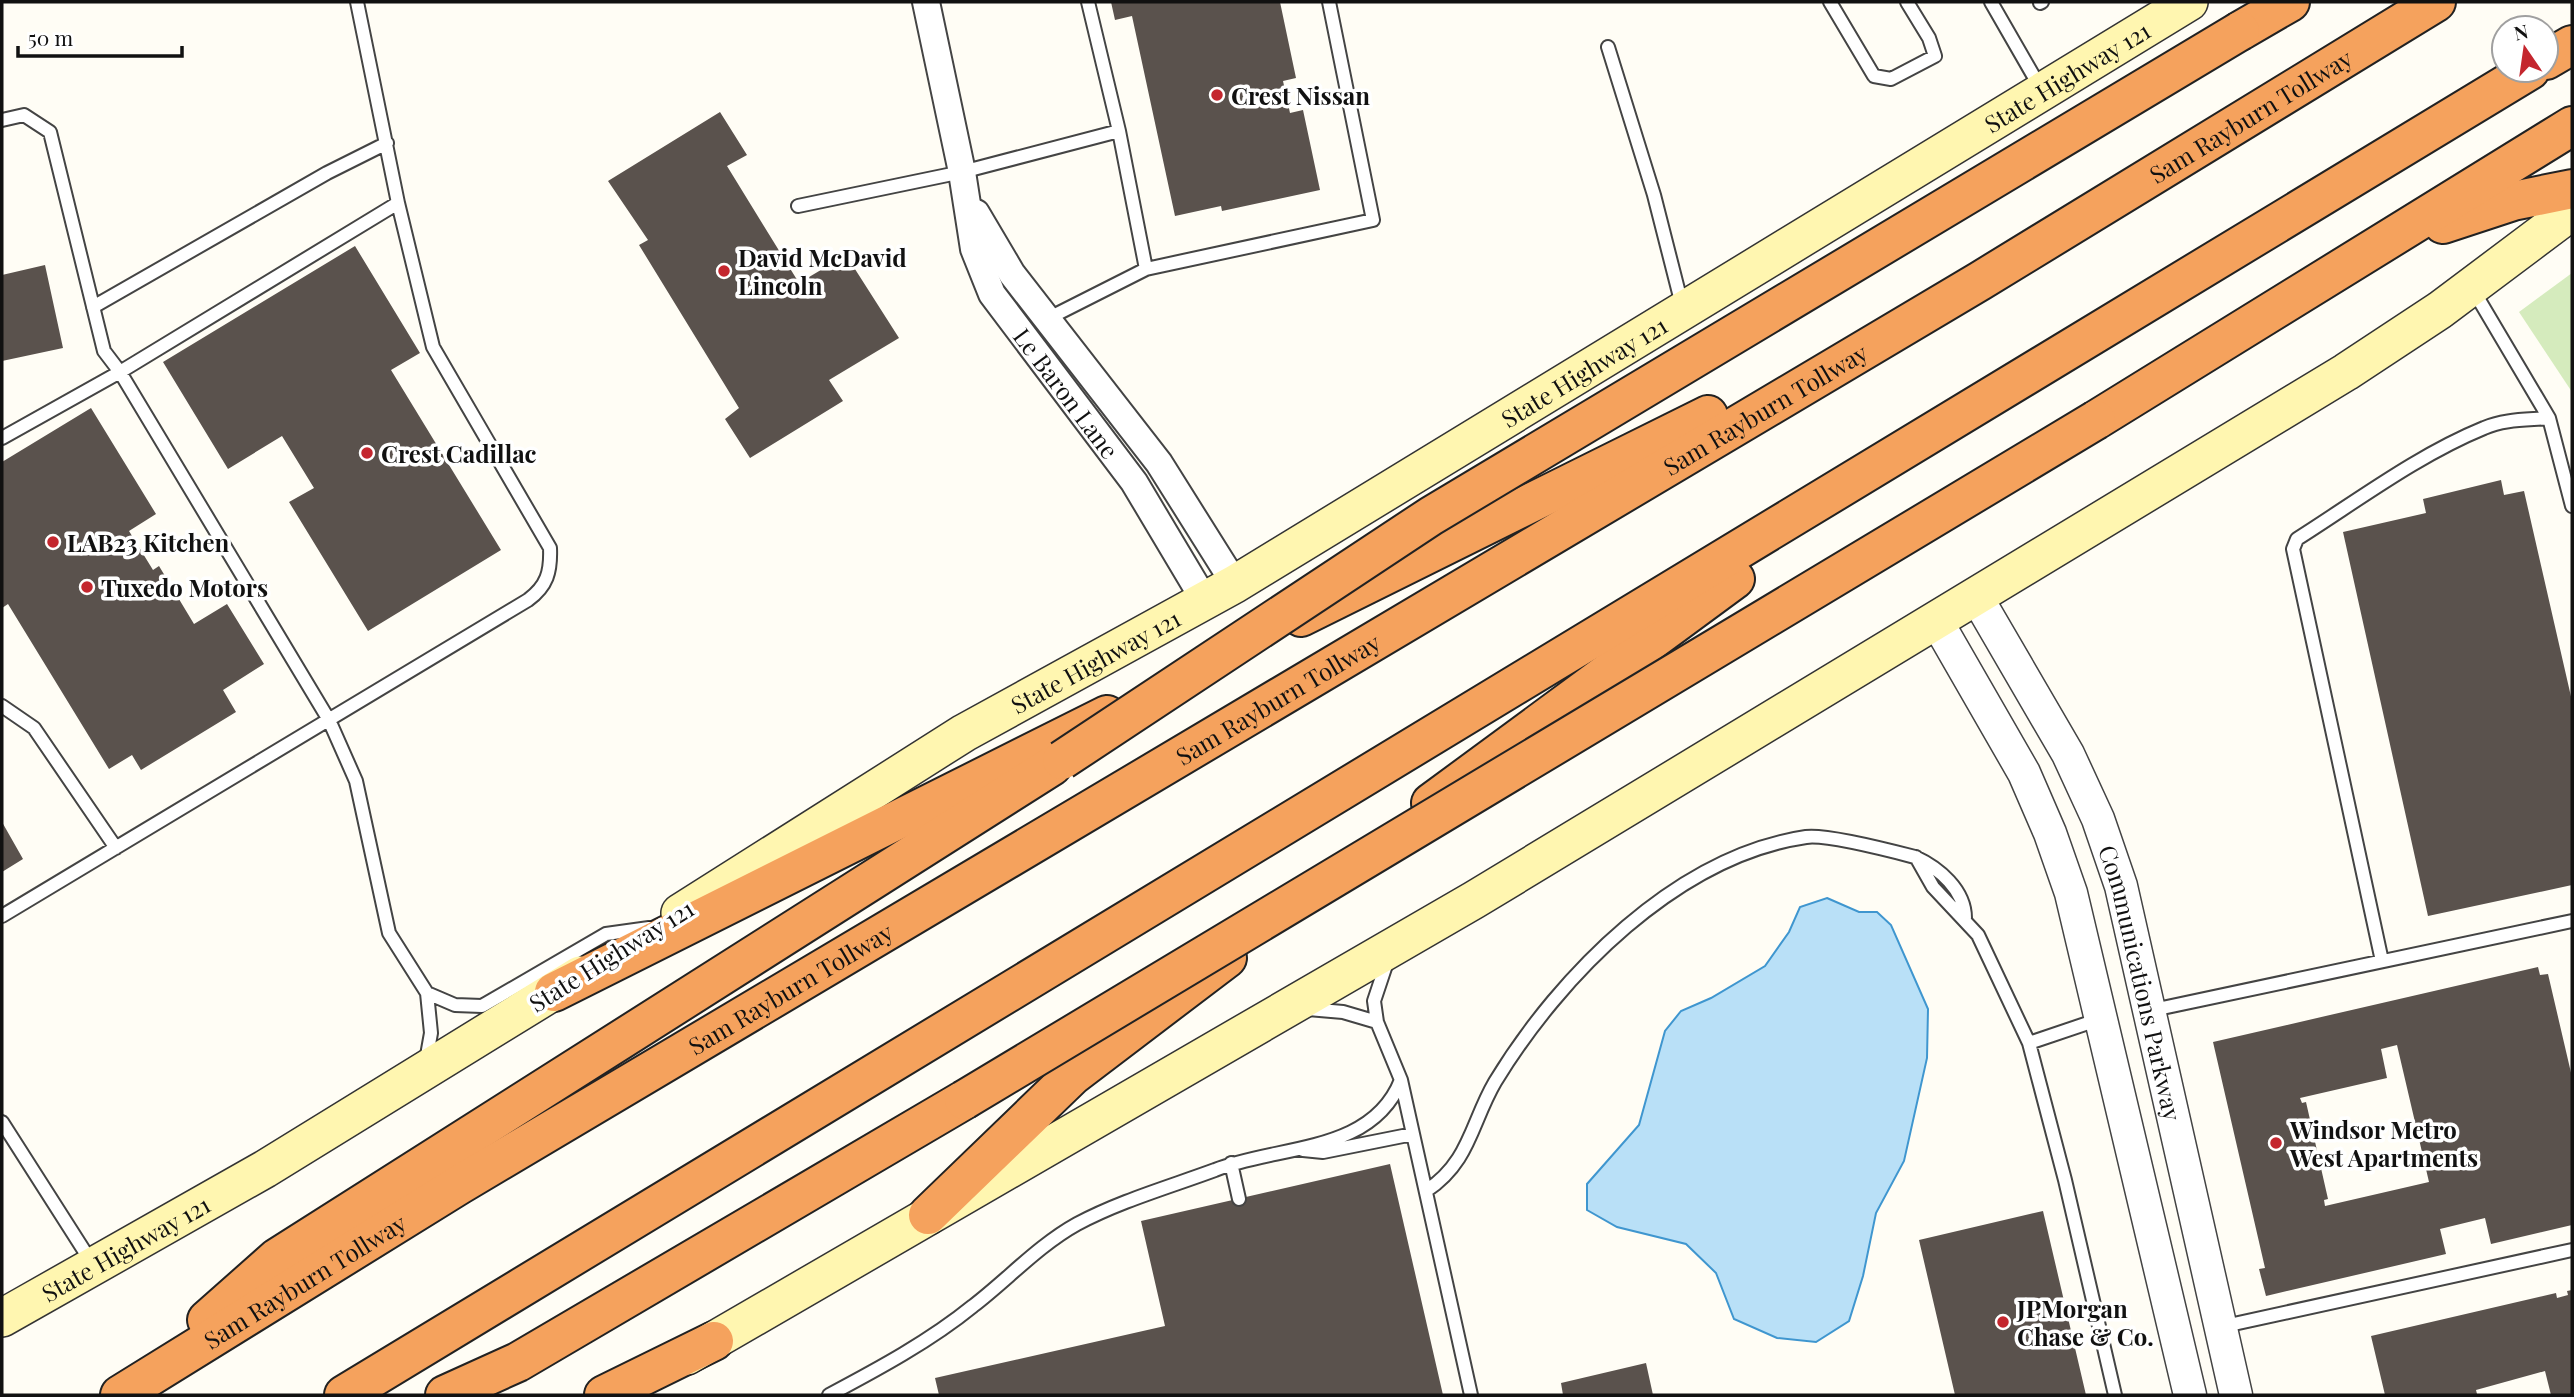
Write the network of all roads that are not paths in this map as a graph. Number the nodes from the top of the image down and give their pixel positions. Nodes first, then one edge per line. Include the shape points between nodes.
1 (357, 2) edge
2 (926, 2) edge
3 (1088, 2) edge
4 (1329, 2) edge
5 (1830, 2) edge
6 (1907, 2) edge
7 (1992, 2) edge
8 (2189, 2) edge
9 (2290, 2) edge
10 (2436, 2) edge
11 (1608, 47) dead end
12 (2507, 84) edge
13 (2043, 92) junction
14 (2, 120) edge
15 (2572, 125) edge
16 (1119, 131) junction
17 (387, 143) junction
18 (962, 172) junction
19 (2572, 189) edge
20 (398, 203) junction
21 (798, 205) dead end
22 (2572, 211) edge
23 (1146, 270) junction
24 (1980, 281) junction
25 (2322, 283) junction
26 (2472, 287) junction
27 (93, 307) junction
28 (1683, 310) junction
29 (1047, 319) junction
30 (120, 372) junction
31 (2549, 418) junction
32 (1940, 429) junction
33 (2, 438) edge
34 (2572, 506) edge
35 (1220, 592) junction
36 (1976, 596) junction
37 (1936, 620) junction
38 (2, 706) edge
39 (329, 720) junction
40 (116, 848) junction
41 (2, 916) edge
42 (2572, 921) edge
43 (658, 926) junction
44 (1393, 946) junction
45 (2382, 961) junction
46 (554, 992) junction
47 (427, 993) junction
48 (2148, 1011) junction
49 (1276, 1012) junction
50 (2101, 1019) junction
51 (1377, 1022) junction
52 (2029, 1043) junction
53 (423, 1072) junction
54 (1401, 1080) junction
55 (2, 1122) edge
56 (1413, 1134) junction
57 (1289, 1149) junction
58 (1231, 1163) junction
59 (1426, 1191) junction
60 (1239, 1199) dead end
61 (928, 1215) junction
62 (2572, 1250) edge
63 (94, 1266) junction
64 (2, 1318) edge
65 (2220, 1327) junction
66 (714, 1341) junction
67 (124, 1393) edge
68 (344, 1395) edge
69 (445, 1395) edge
70 (604, 1395) edge
71 (620, 1395) edge
72 (829, 1395) edge
73 (1471, 1395) edge
74 (2115, 1395) edge
75 (2190, 1395) edge
76 (2236, 1395) edge

1 - 17 lane
2 - 18 street, Le Baron Lane
3 - 16 lane
4 - 23 lane via 1373,220
5 - 6 lane via 1874,76 1891,79 1935,55
7 - 13 lane
8 - 13 main road, State Highway 121
9 - 67 highway, bridge via 1431,516 898,865 277,1258
10 - 24 highway, Sam Rayburn Tollway
11 - 28 lane via 1654,195
12 - 32 highway
13 - 28 main road, State Highway 121
14 - 27 lane via 24,116 50,132
15 - 25 highway
16 - 18 lane
16 - 23 lane
17 - 20 lane
17 - 27 lane
18 - 21 lane
18 - 29 street, Le Baron Lane via 995,249
18 - 35 street, Le Baron Lane via 974,249 992,294
19 - 25 highway via 2513,201 2445,223
20 - 30 lane
20 - 39 lane via 433,347 550,548 551,572 528,600
22 - 26 main road
23 - 29 lane
24 - 46 highway
24 - 67 highway, Sam Rayburn Tollway via 471,1178
25 - 69 highway, bridge via 964,1100 518,1362
26 - 31 lane
26 - 36 main road via 2346,372
27 - 30 lane via 104,351
28 - 35 main road, State Highway 121
29 - 35 street, Le Baron Lane via 1159,463
30 - 33 lane
30 - 39 lane
31 - 34 lane
31 - 45 lane via 2485,427 2414,464 2297,539 2292,549
32 - 61 highway via 1453,787 1073,1075
32 - 68 highway
35 - 43 main road, State Highway 121 via 964,733
36 - 37 main road
36 - 48 street, Communications Parkway via 2068,754 2098,819 2121,886
37 - 44 main road
37 - 50 street, Communications Parkway via 2024,773 2050,833 2071,892
38 - 40 lane via 34,728
39 - 40 lane
39 - 47 lane via 356,781 389,933
40 - 41 lane
42 - 45 lane
43 - 46 main road, State Highway 121
43 - 47 lane via 606,934 482,1006 455,1005
44 - 49 main road
44 - 51 lane via 1374,1000
45 - 48 lane
46 - 53 main road, State Highway 121
47 - 53 lane via 431,1048
48 - 50 street
48 - 65 street, Communications Parkway
49 - 51 lane via 1320,1008
49 - 61 main road
50 - 52 lane
50 - 75 street, Communications Parkway
51 - 54 lane
52 - 59 lane via 1978,935 1933,887 1915,857 1808,836 1737,857 1649,906 1571,977 1494,1084 1472,1138 1446,1178
52 - 74 lane
53 - 63 main road, State Highway 121
54 - 56 lane
54 - 57 lane via 1378,1118 1350,1135
55 - 63 lane
56 - 57 lane via 1323,1152
56 - 59 lane
57 - 58 lane
58 - 60 lane
58 - 72 lane via 1076,1225 971,1308
59 - 73 lane
61 - 66 main road
62 - 65 lane
63 - 64 main road, State Highway 121
65 - 76 street, Communications Parkway
66 - 70 highway
66 - 71 main road

